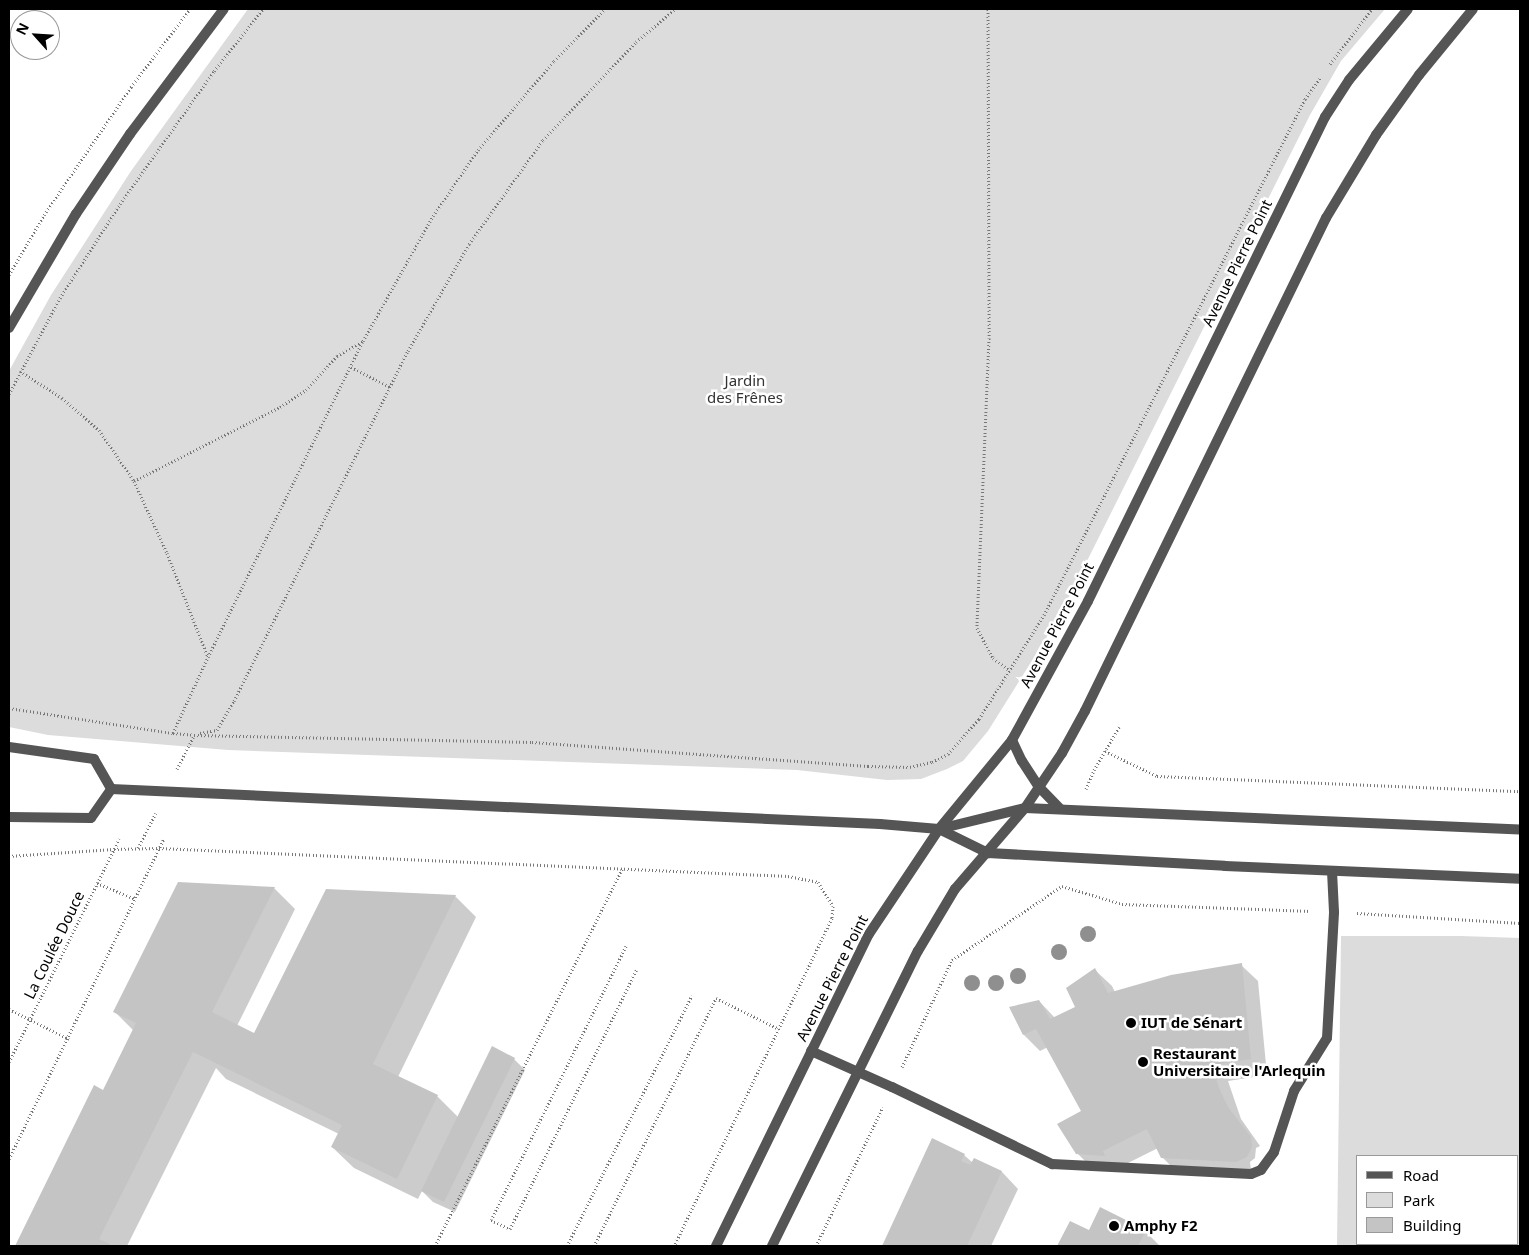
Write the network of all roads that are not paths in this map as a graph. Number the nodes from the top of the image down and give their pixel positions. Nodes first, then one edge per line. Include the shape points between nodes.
1 (224, 9) edge
2 (1408, 9) edge
3 (1473, 9) edge
4 (9, 328) edge
5 (1012, 740) junction
6 (9, 747) edge
7 (1039, 787) junction
8 (111, 789) junction
9 (1025, 808) junction
10 (1060, 809) junction
11 (9, 817) edge
12 (939, 829) junction
13 (1520, 830) edge
14 (988, 853) junction
15 (1332, 871) junction
16 (1520, 879) edge
17 (812, 1051) junction
18 (858, 1071) junction
19 (716, 1246) edge
20 (772, 1246) edge

1 - 4 street via 130,134 76,214
2 - 5 street, Avenue Pierre Point via 1350,80 1325,117 1088,601
3 - 7 street via 1419,75 1376,135 1326,218 1085,711
5 - 7 street
5 - 12 street, Avenue Pierre Point
6 - 8 street via 94,759
7 - 9 street
7 - 10 street
8 - 11 street via 91,818
8 - 12 street
9 - 10 street
9 - 12 street
9 - 14 street
10 - 13 street
12 - 14 street
12 - 17 street, Avenue Pierre Point via 869,934
14 - 15 street
14 - 18 street via 955,889 918,951
15 - 16 street
15 - 18 street via 1334,912 1327,1038 1294,1091 1274,1152 1261,1170 1251,1174 1052,1164
17 - 18 street
17 - 19 street, Avenue Pierre Point
18 - 20 street

